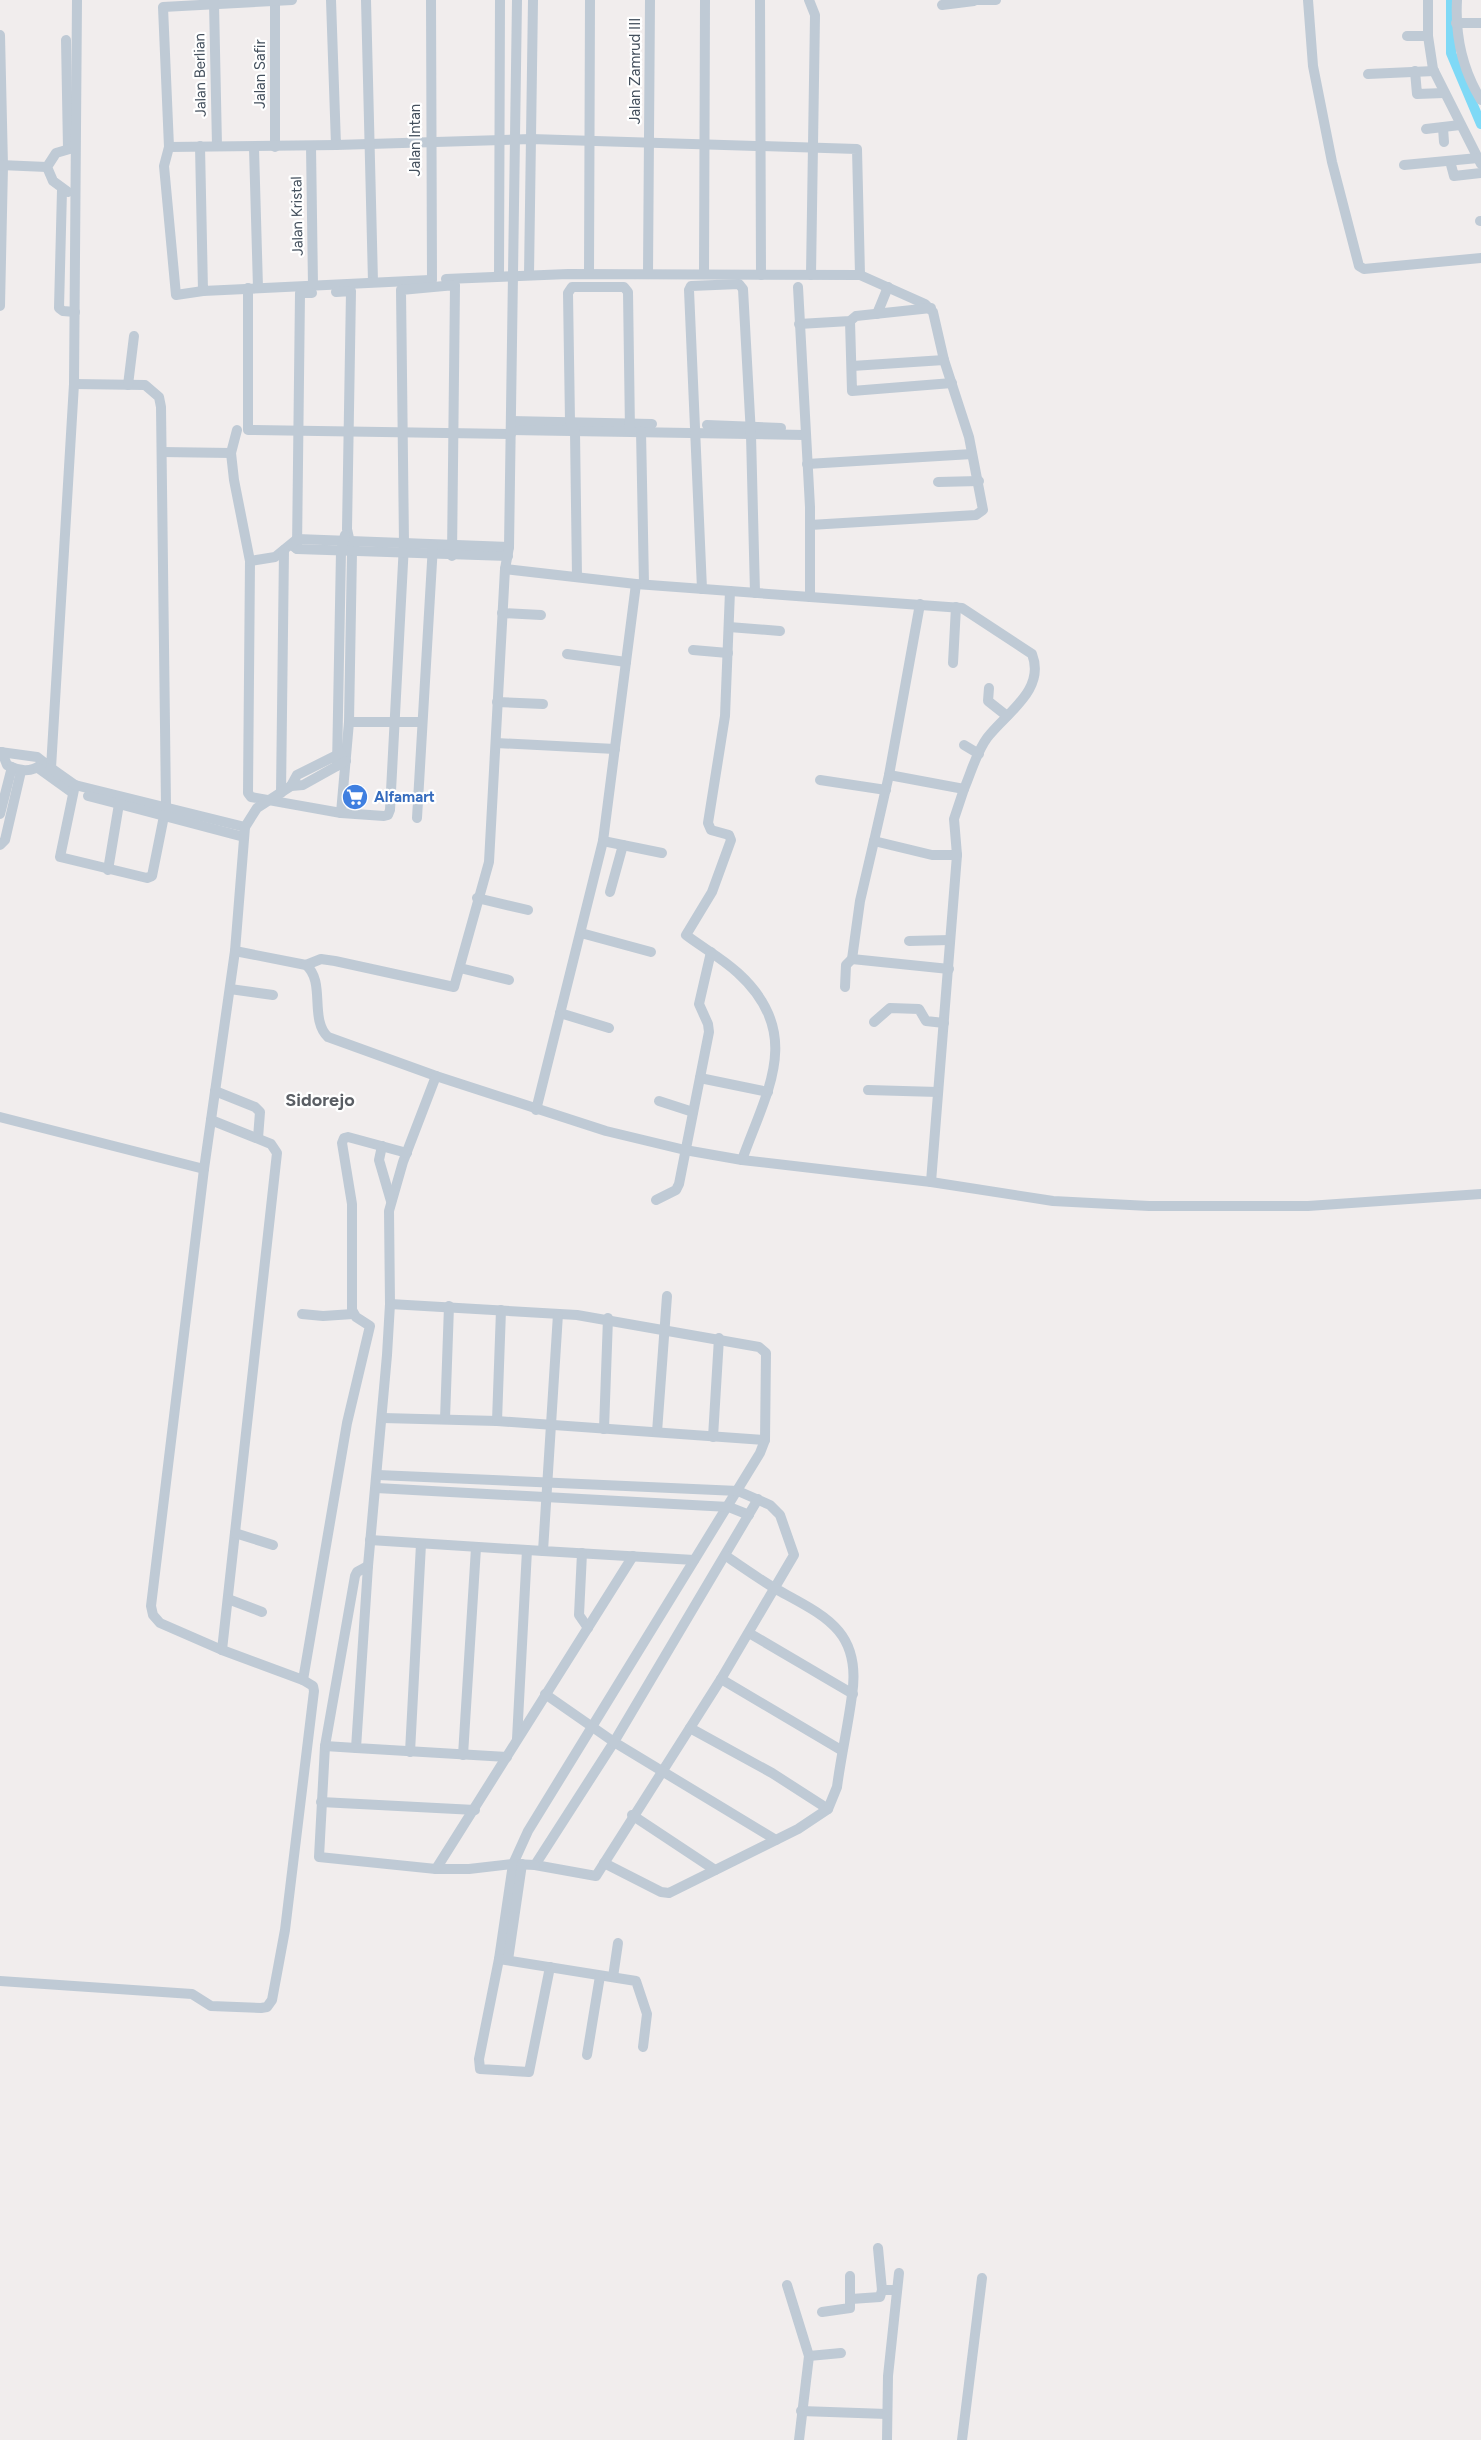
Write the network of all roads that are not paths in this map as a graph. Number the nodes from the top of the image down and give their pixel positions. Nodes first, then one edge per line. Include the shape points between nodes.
1 (77, 0) edge
2 (274, 0) edge
3 (292, 0) edge
4 (331, 0) edge
5 (366, 0) edge
6 (431, 0) edge
7 (500, 0) edge
8 (517, 0) edge
9 (533, 0) edge
10 (590, 0) edge
11 (650, 0) edge
12 (705, 0) edge
13 (760, 0) edge
14 (809, 0) edge
15 (996, 0) edge
16 (1308, 0) edge
17 (1428, 0) edge
18 (1457, 0) edge
19 (974, 1) edge
20 (214, 3) junction
21 (942, 5) dead end
22 (1456, 23) junction
23 (1481, 23) edge
24 (0, 35) edge
25 (1407, 36) dead end
26 (1428, 36) junction
27 (66, 40) dead end
28 (1415, 71) junction
29 (1434, 71) junction
30 (1368, 74) dead end
31 (1444, 93) junction
32 (1481, 100) edge
33 (1460, 125) junction
34 (1443, 128) junction
35 (1426, 129) dead end
36 (531, 139) junction
37 (500, 140) junction
38 (515, 140) junction
39 (589, 140) junction
40 (1444, 141) dead end
41 (650, 142) junction
42 (430, 143) junction
43 (370, 144) junction
44 (336, 145) junction
45 (706, 145) junction
46 (200, 146) junction
47 (217, 146) junction
48 (311, 146) junction
49 (763, 146) junction
50 (169, 147) junction
51 (275, 147) junction
52 (254, 148) junction
53 (812, 148) junction
54 (72, 149) junction
55 (1450, 161) junction
56 (1479, 161) edge
57 (1404, 165) dead end
58 (1, 166) edge
59 (47, 167) junction
60 (1481, 173) edge
61 (62, 190) junction
62 (77, 194) junction
63 (1481, 258) edge
64 (589, 274) junction
65 (648, 274) junction
66 (704, 274) junction
67 (511, 275) junction
68 (529, 275) junction
69 (761, 275) junction
70 (811, 275) junction
71 (860, 275) junction
72 (499, 276) junction
73 (432, 280) junction
74 (373, 282) junction
75 (313, 286) junction
76 (798, 287) dead end
77 (888, 287) junction
78 (253, 288) junction
79 (203, 291) junction
80 (0, 306) edge
81 (931, 308) junction
82 (75, 312) junction
83 (877, 314) junction
84 (850, 321) junction
85 (799, 324) junction
86 (134, 336) dead end
87 (944, 360) junction
88 (852, 366) junction
89 (951, 383) junction
90 (74, 384) junction
91 (128, 385) junction
92 (573, 427) junction
93 (511, 428) junction
94 (696, 428) junction
95 (633, 429) junction
96 (237, 430) dead end
97 (298, 431) junction
98 (750, 431) junction
99 (805, 431) junction
100 (349, 432) junction
101 (403, 432) junction
102 (453, 433) junction
103 (162, 452) junction
104 (231, 453) junction
105 (972, 454) junction
106 (807, 464) junction
107 (979, 480) junction
108 (938, 482) dead end
109 (810, 525) junction
110 (292, 546) junction
111 (346, 547) junction
112 (403, 549) junction
113 (432, 550) junction
114 (453, 551) junction
115 (508, 551) junction
116 (250, 561) junction
117 (505, 568) junction
118 (576, 577) junction
119 (640, 584) junction
120 (702, 588) junction
121 (730, 591) junction
122 (755, 593) junction
123 (810, 597) junction
124 (920, 604) junction
125 (956, 607) junction
126 (502, 613) junction
127 (541, 615) dead end
128 (729, 627) junction
129 (780, 631) dead end
130 (693, 650) dead end
131 (728, 653) junction
132 (567, 654) dead end
133 (626, 662) junction
134 (953, 663) dead end
135 (989, 688) dead end
136 (497, 702) junction
137 (344, 704) junction
138 (543, 704) dead end
139 (1007, 716) junction
140 (393, 721) junction
141 (349, 722) junction
142 (421, 722) junction
143 (496, 743) junction
144 (964, 745) dead end
145 (615, 749) junction
146 (979, 754) junction
147 (342, 758) junction
148 (7, 761) edge
149 (44, 766) junction
150 (889, 775) junction
151 (820, 780) dead end
152 (74, 789) junction
153 (286, 789) junction
154 (964, 789) junction
155 (886, 790) junction
156 (271, 800) junction
157 (119, 804) junction
158 (165, 811) junction
159 (341, 813) junction
160 (0, 814) edge
161 (417, 818) dead end
162 (245, 832) junction
163 (875, 838) junction
164 (603, 841) junction
165 (0, 845) edge
166 (623, 845) junction
167 (956, 853) junction
168 (662, 854) dead end
169 (108, 870) junction
170 (610, 892) dead end
171 (477, 898) junction
172 (528, 910) dead end
173 (581, 933) junction
174 (950, 940) junction
175 (909, 941) dead end
176 (235, 951) junction
177 (651, 952) dead end
178 (711, 952) junction
179 (852, 959) junction
180 (306, 965) junction
181 (460, 968) junction
182 (949, 969) junction
183 (509, 980) dead end
184 (845, 987) dead end
185 (230, 989) junction
186 (273, 995) dead end
187 (561, 1013) junction
188 (874, 1022) dead end
189 (944, 1023) junction
190 (609, 1028) dead end
191 (436, 1076) junction
192 (700, 1078) junction
193 (868, 1090) dead end
194 (215, 1091) junction
195 (768, 1092) junction
196 (938, 1092) junction
197 (659, 1101) dead end
198 (536, 1110) junction
199 (693, 1112) junction
200 (0, 1117) edge
201 (211, 1120) junction
202 (258, 1138) junction
203 (382, 1146) junction
204 (685, 1150) junction
205 (407, 1153) junction
206 (746, 1160) junction
207 (204, 1169) junction
208 (931, 1182) junction
209 (1481, 1194) edge
210 (656, 1200) dead end
211 (392, 1202) junction
212 (667, 1296) dead end
213 (390, 1304) junction
214 (449, 1306) junction
215 (501, 1310) junction
216 (302, 1314) dead end
217 (353, 1314) junction
218 (558, 1314) junction
219 (608, 1318) junction
220 (370, 1326) junction
221 (665, 1328) junction
222 (388, 1331) junction
223 (719, 1338) junction
224 (383, 1418) junction
225 (446, 1419) junction
226 (497, 1421) junction
227 (550, 1425) junction
228 (604, 1429) junction
229 (657, 1432) junction
230 (713, 1437) junction
231 (765, 1440) junction
232 (378, 1475) junction
233 (545, 1484) junction
234 (376, 1488) junction
235 (738, 1491) junction
236 (544, 1496) junction
237 (758, 1499) junction
238 (729, 1507) junction
239 (749, 1515) junction
240 (235, 1533) junction
241 (370, 1540) junction
242 (421, 1544) junction
243 (273, 1545) dead end
244 (476, 1548) junction
245 (527, 1550) junction
246 (543, 1551) junction
247 (582, 1553) junction
248 (633, 1556) junction
249 (726, 1556) junction
250 (694, 1560) junction
251 (368, 1566) junction
252 (774, 1588) junction
253 (228, 1599) junction
254 (262, 1612) dead end
255 (588, 1628) junction
256 (749, 1634) junction
257 (222, 1650) junction
258 (721, 1679) junction
259 (303, 1680) junction
260 (545, 1694) junction
261 (853, 1694) junction
262 (690, 1728) junction
263 (592, 1729) junction
264 (517, 1740) junction
265 (614, 1742) junction
266 (325, 1746) junction
267 (356, 1748) junction
268 (841, 1750) junction
269 (410, 1752) junction
270 (463, 1755) junction
271 (507, 1757) junction
272 (660, 1771) junction
273 (321, 1802) junction
274 (828, 1809) junction
275 (475, 1810) junction
276 (632, 1815) junction
277 (776, 1840) junction
278 (604, 1863) junction
279 (517, 1864) junction
280 (535, 1865) junction
281 (436, 1869) junction
282 (715, 1870) junction
283 (618, 1943) dead end
284 (503, 1959) junction
285 (550, 1967) junction
286 (600, 1976) junction
287 (613, 1977) junction
288 (0, 1981) edge
289 (643, 2047) dead end
290 (587, 2055) dead end
291 (878, 2248) dead end
292 (899, 2273) dead end
293 (850, 2276) dead end
294 (982, 2278) dead end
295 (787, 2285) dead end
296 (882, 2290) junction
297 (897, 2290) junction
298 (851, 2300) junction
299 (822, 2312) dead end
300 (841, 2353) dead end
301 (809, 2356) junction
302 (801, 2411) junction
303 (887, 2414) junction
304 (966, 2439) edge
305 (799, 2440) edge
306 (886, 2440) edge

1 - 54 street
2 - 3 street
2 - 20 street
2 - 51 street, Jalan Safir
4 - 44 street
5 - 43 street
6 - 42 street, Jalan Intan
7 - 37 street
8 - 38 street
9 - 36 street
10 - 39 street
11 - 41 street, Jalan Zamrud III
12 - 45 street
13 - 49 street
14 - 53 street via 814,15
15 - 19 street
16 - 63 street via 1313,66 1332,162 1359,266 1364,269
17 - 26 street
18 - 22 street
19 - 21 street
20 - 47 street, Jalan Berlian
20 - 50 street via 163,7
22 - 23 street
22 - 32 street via 1463,63
24 - 58 street
25 - 26 street
26 - 29 street
27 - 54 street
28 - 29 street
28 - 30 street
28 - 31 street via 1417,94
29 - 31 street
31 - 33 street
33 - 34 street
33 - 56 street
34 - 35 street
34 - 40 street
36 - 38 street
36 - 39 street
36 - 68 street
37 - 38 street
37 - 42 street
37 - 72 street
38 - 67 street
39 - 41 street
39 - 64 street
41 - 45 street
41 - 65 street, Jalan Zamrud III
42 - 43 street
42 - 73 street, Jalan Intan
43 - 44 street
43 - 74 street
44 - 48 street
45 - 49 street
45 - 66 street
46 - 47 street
46 - 50 street
46 - 79 street
47 - 52 street
48 - 51 street
48 - 75 street, Jalan Kristal
49 - 53 street
49 - 69 street
50 - 79 street via 164,166 176,295
51 - 52 street
52 - 78 street
53 - 70 street
53 - 71 street via 859,151
54 - 59 street via 56,153
54 - 62 street
55 - 56 street
55 - 57 street
55 - 60 street via 1454,176
58 - 59 street
58 - 80 street
59 - 61 street
61 - 62 street
61 - 82 street via 59,308
62 - 82 street
64 - 65 street
64 - 68 street
65 - 66 street
66 - 69 street
67 - 68 street
67 - 72 street
67 - 93 street
69 - 70 street
70 - 71 street
71 - 77 street
72 - 73 street
73 - 74 street
74 - 75 street
75 - 78 street
76 - 85 street
77 - 81 street
77 - 83 street
78 - 79 street
78 - 97 street via 247,428
81 - 83 street
81 - 87 street
82 - 90 street
83 - 84 street via 856,316
84 - 85 street
84 - 88 street
85 - 99 street
86 - 91 street
87 - 88 street
87 - 89 street
88 - 89 street via 854,391
89 - 105 street
90 - 91 street
90 - 149 street
91 - 103 street via 145,385 159,397
92 - 93 street
92 - 95 street
92 - 95 street via 569,288 624,287 628,292
92 - 118 street
93 - 102 street
93 - 115 street
94 - 95 street
94 - 98 street
94 - 98 street via 689,290 698,284 738,284 743,289
94 - 120 street
95 - 119 street
96 - 104 street
97 - 100 street
97 - 100 street via 300,293 351,291
97 - 110 street
98 - 99 street
98 - 122 street
99 - 106 street
100 - 101 street
100 - 111 street
101 - 102 street
101 - 102 street via 401,290 455,285
101 - 112 street
102 - 114 street
103 - 104 street
103 - 158 street
104 - 116 street
105 - 106 street
105 - 107 street
106 - 109 street
107 - 108 street
107 - 109 street via 983,510 976,515
109 - 123 street
110 - 111 street
110 - 116 street via 275,557
110 - 153 street
111 - 112 street
111 - 137 street
112 - 113 street
112 - 140 street
113 - 114 street
113 - 142 street
114 - 115 street
115 - 117 street
116 - 156 street via 248,792 251,797
117 - 118 street
117 - 126 street
118 - 119 street
119 - 120 street
119 - 133 street
120 - 121 street
121 - 122 street
121 - 128 street
122 - 123 street
123 - 124 street
124 - 125 street
124 - 150 street
125 - 134 street
125 - 139 street via 1032,654 1036,669 1030,690
126 - 127 street
126 - 136 street
128 - 129 street
128 - 131 street
130 - 131 street
131 - 178 street via 725,716 708,823 711,830 729,835 731,840 712,892 686,935
132 - 133 street
133 - 145 street
135 - 139 street via 988,701
136 - 138 street
136 - 143 street
137 - 141 street
137 - 147 street
139 - 146 street
140 - 141 street
140 - 142 street
140 - 159 street via 388,815
141 - 147 street
142 - 161 street
143 - 145 street
143 - 171 street via 489,857
144 - 146 street
145 - 164 street
146 - 154 street
147 - 153 street via 295,777
147 - 159 street
148 - 149 street
148 - 149 street via 37,757
148 - 160 street
148 - 165 street via 5,840
149 - 152 street
150 - 154 street
150 - 155 street
151 - 155 street
152 - 157 street
152 - 158 street
152 - 169 street via 60,857
153 - 156 street
154 - 167 street via 954,819
155 - 163 street
156 - 159 street
156 - 162 street via 254,812
157 - 158 street
157 - 169 street
158 - 162 street
158 - 169 street via 152,876
162 - 176 street
163 - 167 street via 932,855
163 - 179 street
164 - 166 street
164 - 173 street
166 - 168 street
166 - 170 street
167 - 174 street
171 - 172 street
171 - 181 street
173 - 177 street
173 - 187 street
174 - 175 street
174 - 182 street
176 - 180 street
176 - 185 street
178 - 192 street via 699,996 709,1032
178 - 195 street via 739,973 768,1014 777,1051
179 - 182 street
179 - 184 street via 846,965
180 - 181 street via 321,959 335,961 454,987
180 - 191 street via 313,974 321,1025 328,1036
181 - 183 street
182 - 189 street
185 - 186 street
185 - 194 street
187 - 190 street
187 - 198 street
188 - 189 street via 890,1008 919,1009 926,1021
189 - 196 street
191 - 198 street
191 - 205 street
192 - 195 street
192 - 199 street
193 - 196 street
194 - 201 street
194 - 202 street via 260,1112
195 - 206 street
196 - 208 street
197 - 199 street
198 - 204 street
199 - 204 street
200 - 207 street
201 - 202 street
201 - 207 street
202 - 240 street via 276,1147 277,1153
203 - 205 street
203 - 211 street via 379,1160
203 - 217 street via 348,1137 342,1143 351,1204
204 - 206 street
204 - 210 street via 679,1184
205 - 211 street
206 - 208 street
207 - 257 street via 151,1606 159,1623
208 - 209 street via 1053,1202 1179,1207 1319,1205
211 - 213 street via 387,1234
212 - 221 street
213 - 214 street
213 - 222 street
214 - 215 street
214 - 225 street
215 - 218 street
215 - 226 street
216 - 217 street
217 - 220 street
218 - 219 street
218 - 227 street
219 - 221 street
219 - 228 street
220 - 222 street
220 - 259 street via 347,1423
221 - 223 street
221 - 229 street
222 - 224 street
223 - 230 street
223 - 231 street via 759,1347 766,1353
224 - 225 street
224 - 232 street
225 - 226 street
226 - 227 street
227 - 228 street
227 - 233 street
228 - 229 street
229 - 230 street
230 - 231 street
231 - 235 street
232 - 233 street
232 - 234 street
233 - 235 street
233 - 236 street
234 - 236 street
234 - 241 street
235 - 237 street
235 - 238 street
236 - 238 street
236 - 246 street
237 - 239 street
237 - 252 street via 780,1515 795,1550
238 - 239 street
238 - 250 street
239 - 249 street
240 - 243 street
240 - 253 street
241 - 242 street
241 - 251 street
242 - 244 street
242 - 269 street
244 - 245 street
244 - 270 street
245 - 246 street
245 - 264 street
246 - 247 street
247 - 248 street
247 - 255 street via 579,1615
248 - 250 street
248 - 255 street
249 - 252 street
249 - 265 street
250 - 263 street
251 - 266 street via 355,1576
251 - 267 street
252 - 256 street
252 - 261 street via 832,1621 851,1658
253 - 254 street
253 - 257 street
255 - 260 street
256 - 258 street
256 - 261 street
257 - 259 street
258 - 262 street
258 - 268 street
259 - 288 street via 313,1686 314,1696 285,1930 270,2004 261,2008 215,2007 192,1994
260 - 263 street
260 - 264 street
261 - 268 street
262 - 272 street
262 - 274 street
263 - 265 street
263 - 279 street via 528,1831
264 - 271 street
265 - 272 street
265 - 280 street
266 - 267 street
266 - 273 street
267 - 269 street
268 - 274 street via 837,1787
269 - 270 street
270 - 271 street
271 - 275 street
272 - 276 street
272 - 277 street
273 - 275 street
273 - 281 street via 321,1859
274 - 277 street
275 - 281 street
276 - 278 street
276 - 282 street
277 - 282 street
278 - 280 street via 593,1876
278 - 282 street via 664,1893
279 - 280 street
279 - 281 street
279 - 284 street
283 - 287 street
284 - 285 street
284 - 285 street via 479,2059 483,2071 529,2072
285 - 286 street
286 - 287 street
286 - 290 street
287 - 289 street via 638,1984 647,2014
291 - 296 street
292 - 297 street
293 - 298 street
294 - 304 street
295 - 301 street
296 - 297 street
296 - 298 street via 880,2297
297 - 303 street
298 - 299 street via 850,2308
300 - 301 street
301 - 302 street
302 - 303 street
302 - 305 street
303 - 306 street

